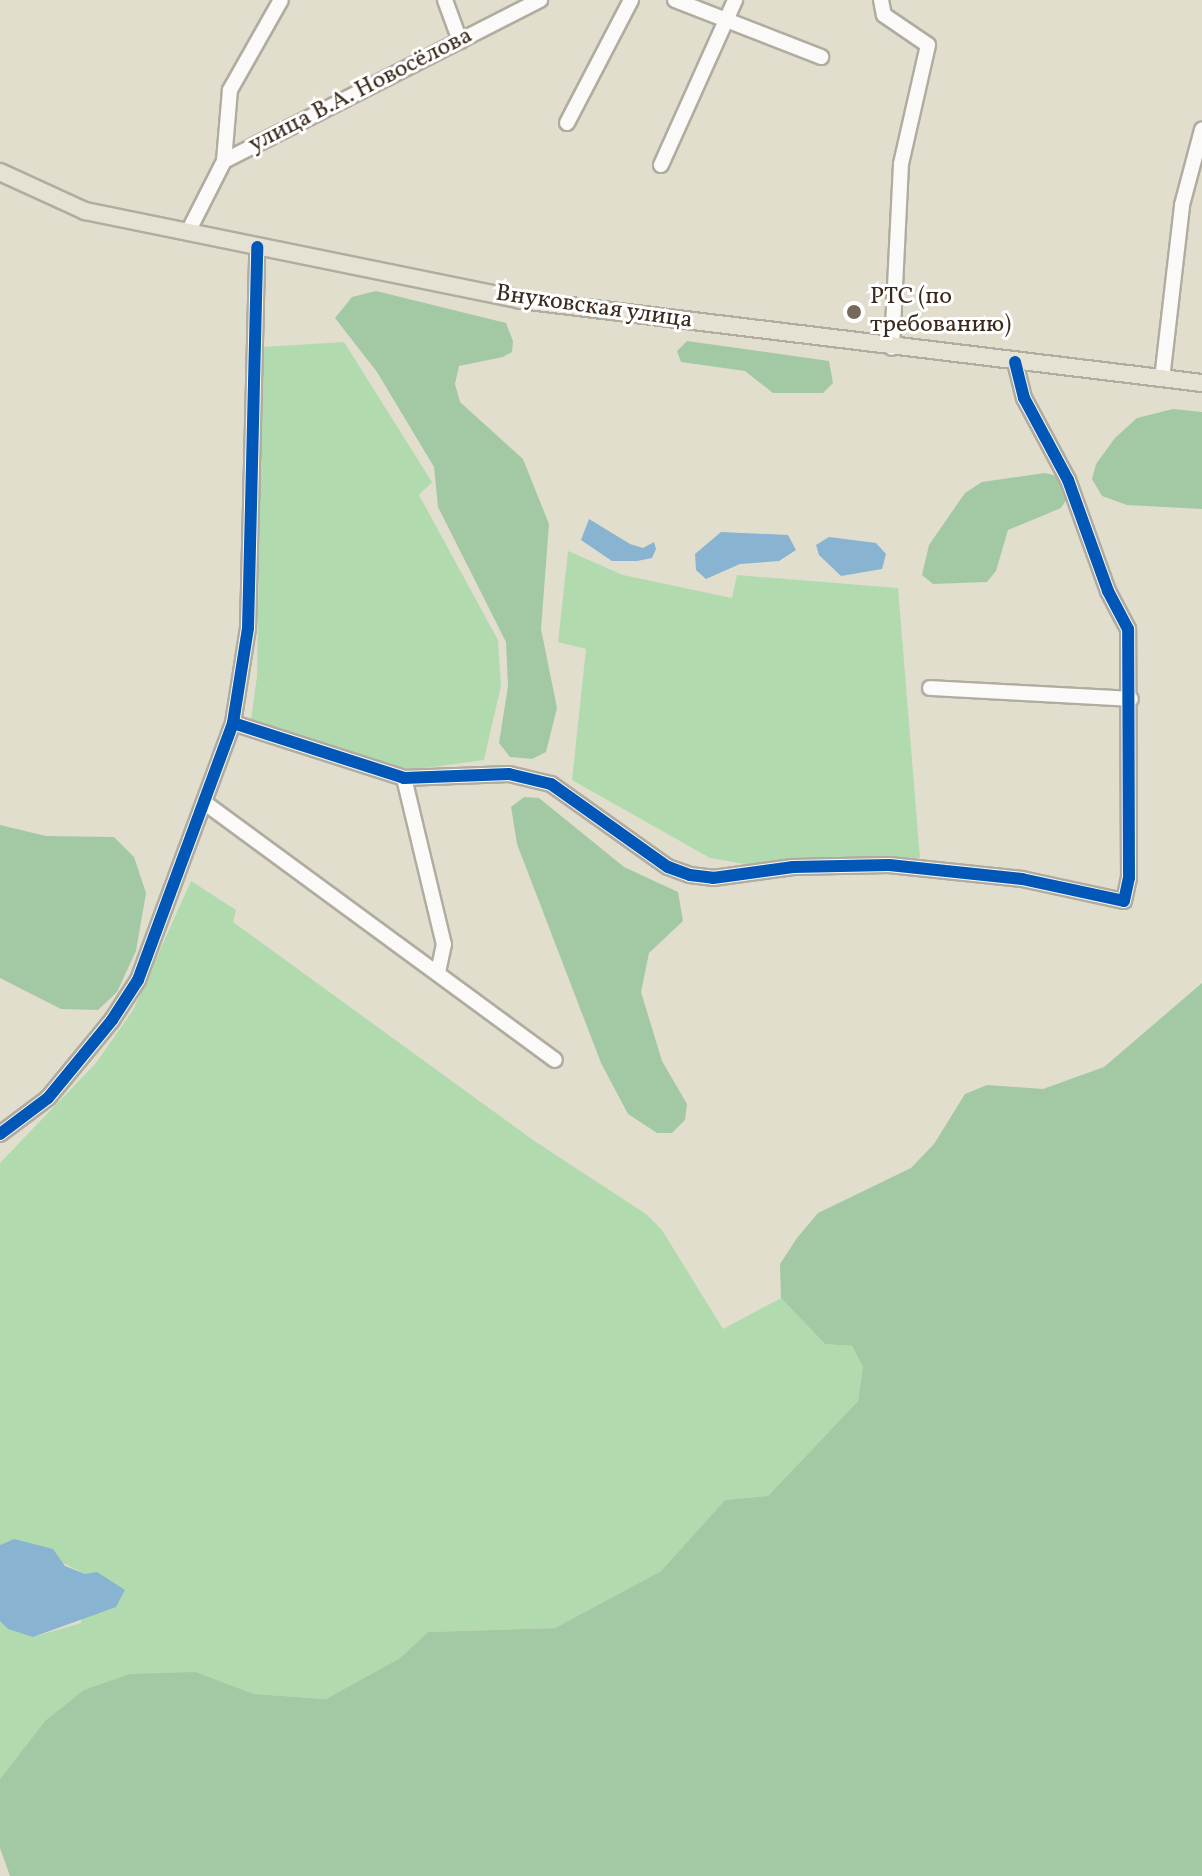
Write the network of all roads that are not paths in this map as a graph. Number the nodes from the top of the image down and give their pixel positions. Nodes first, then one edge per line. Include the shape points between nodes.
1 (281, 0) edge
2 (445, 0) edge
3 (540, 0) edge
4 (631, 0) edge
5 (675, 0) edge
6 (735, 0) edge
7 (881, 0) edge
8 (727, 19) junction
9 (460, 41) junction
10 (821, 57) dead end
11 (567, 123) dead end
12 (1202, 130) edge
13 (224, 161) junction
14 (661, 165) dead end
15 (0, 172) edge
16 (188, 232) junction
17 (257, 247) junction
18 (892, 348) junction
19 (1015, 362) junction
20 (1162, 379) junction
21 (1202, 383) edge
22 (930, 688) dead end
23 (1131, 699) junction
24 (233, 723) junction
25 (404, 778) junction
26 (205, 803) junction
27 (438, 972) junction
28 (555, 1060) dead end
29 (0, 1134) edge

1 - 13 street via 230,90
2 - 9 street
3 - 9 street, улица В.А. Новосёлова
4 - 11 street
5 - 8 street
6 - 8 street
7 - 18 street via 884,15 928,45 901,164
8 - 10 street
8 - 14 street
9 - 13 street, улица В.А. Новосёлова
12 - 20 street via 1182,205
13 - 16 street
15 - 16 main road, Внуковская улица via 85,211
16 - 17 main road, Внуковская улица
17 - 18 main road, Внуковская улица via 521,300
17 - 24 street via 248,628
18 - 19 main road, Внуковская улица
19 - 20 main road, Внуковская улица
19 - 23 street via 1024,398 1068,480 1108,591 1128,629
20 - 21 main road, Внуковская улица
22 - 23 street
23 - 25 street via 1129,878 1124,901 1022,879 889,865 793,867 713,878 690,875 668,867 551,784 509,774
24 - 25 street
24 - 26 street
25 - 27 street via 444,944
26 - 27 street
26 - 29 street via 138,980 48,1098
27 - 28 street

